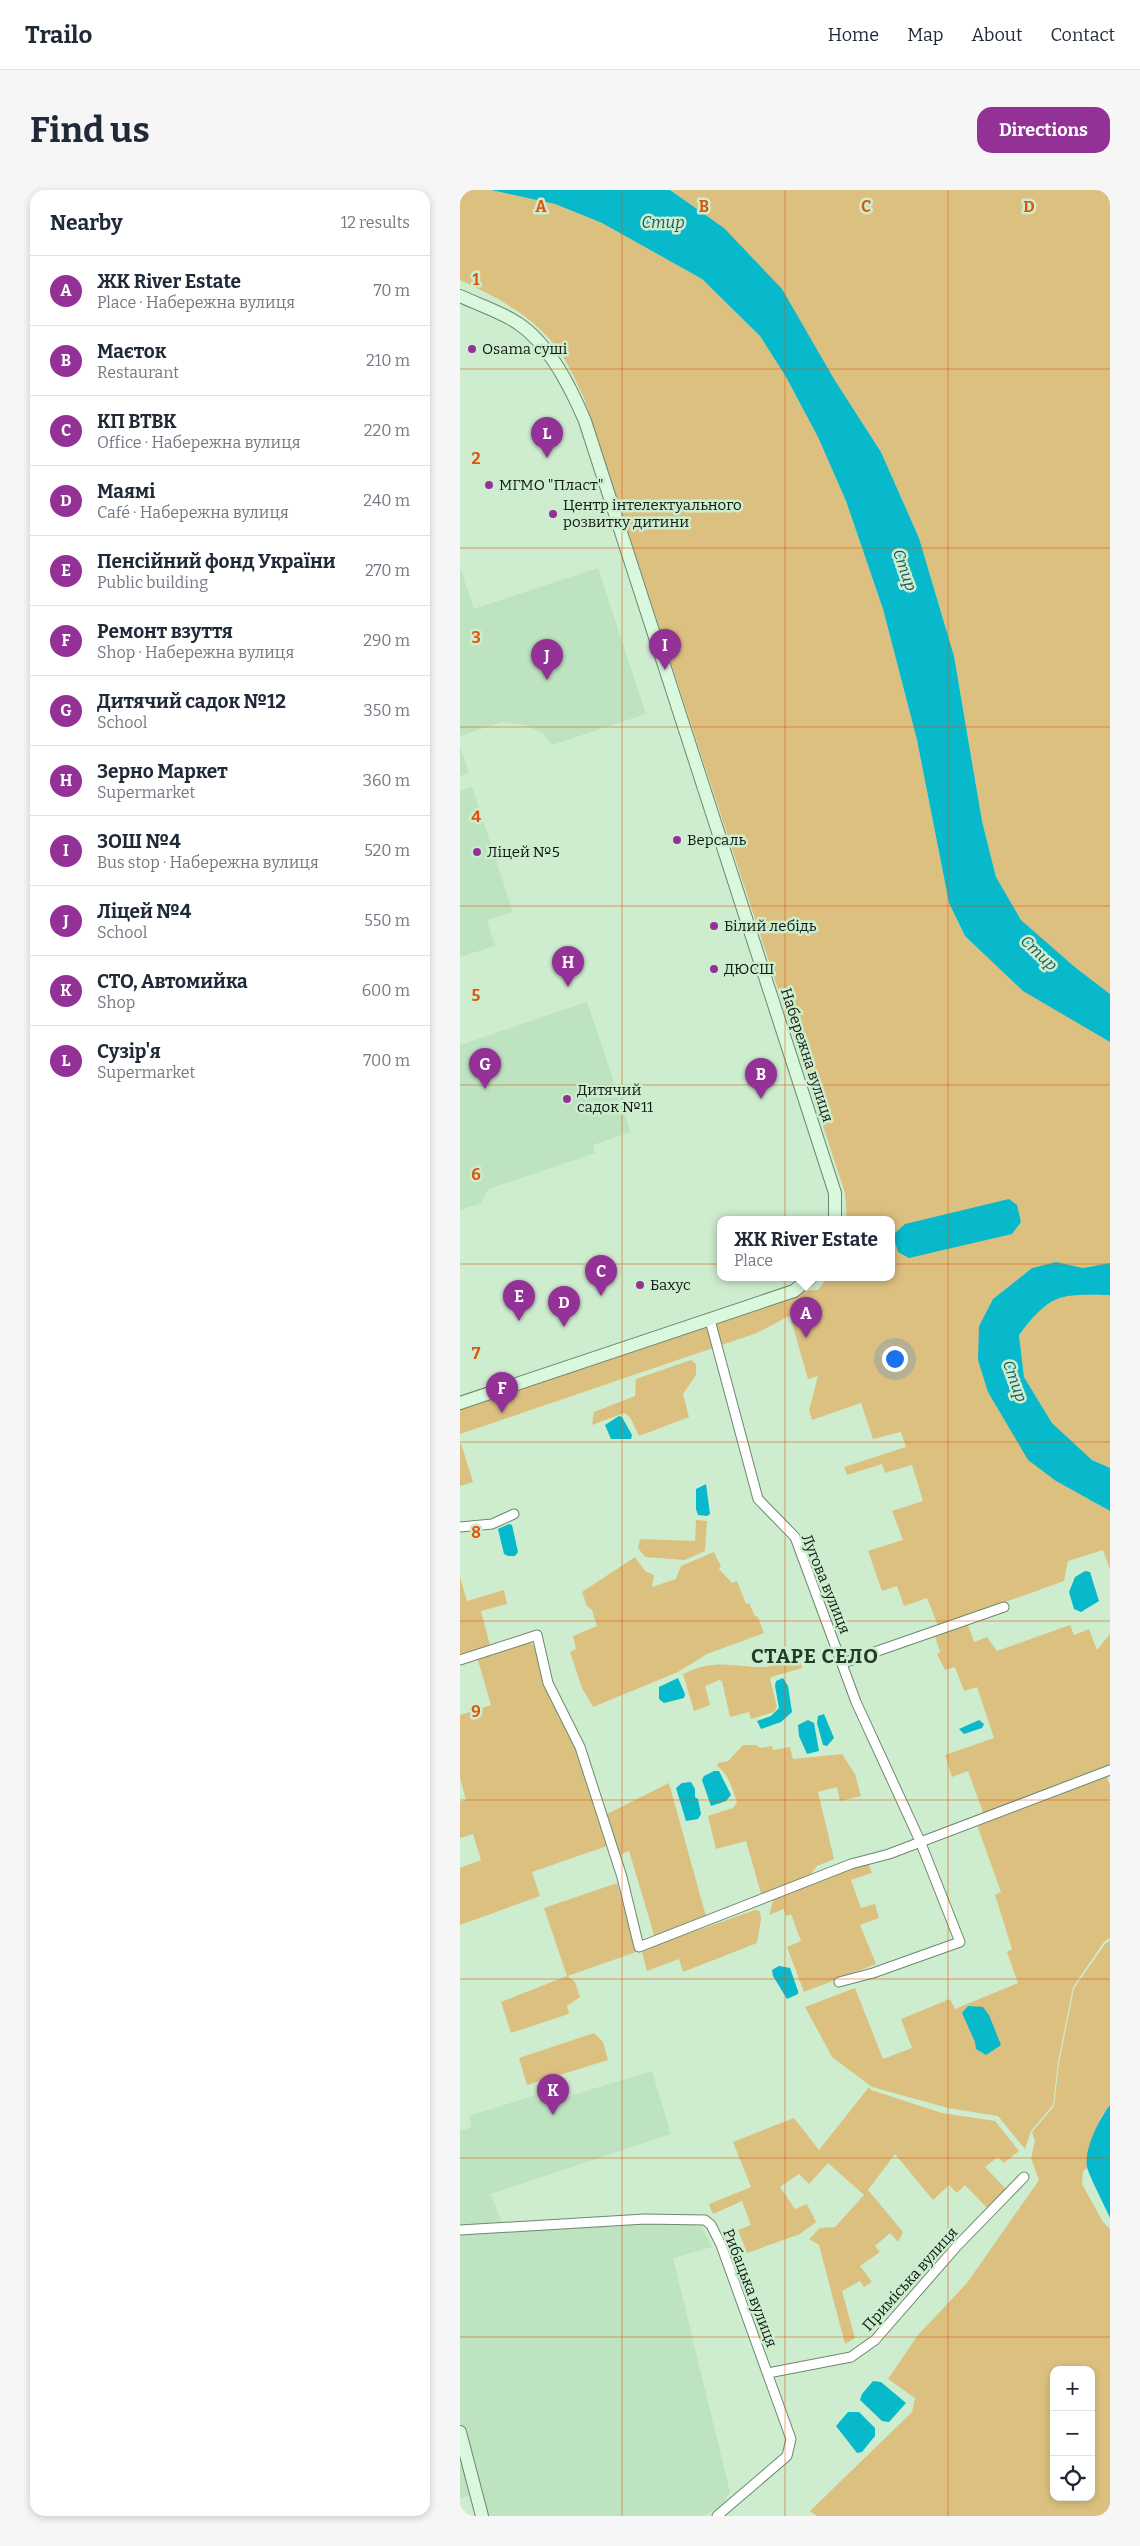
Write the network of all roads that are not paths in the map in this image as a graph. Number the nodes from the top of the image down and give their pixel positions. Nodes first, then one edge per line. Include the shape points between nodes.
1 (460, 296) edge
2 (835, 1216) edge
3 (806, 1281) edge
4 (710, 1320) junction
5 (460, 1403) edge
6 (514, 1514) dead end
7 (460, 1527) edge
8 (1004, 1607) dead end
9 (460, 1660) edge
10 (843, 1663) junction
11 (1110, 1770) edge
12 (920, 1841) junction
13 (839, 1982) dead end
14 (1024, 2177) dead end
15 (460, 2230) edge
16 (768, 2373) junction
17 (460, 2432) edge
18 (482, 2516) edge
19 (717, 2516) edge

1 - 2 street, Набережна вулиця via 519,324 548,353 570,386 585,421 835,1193
3 - 4 street via 794,1291
4 - 5 street
4 - 10 street, Лугова вулиця via 758,1499 795,1537
6 - 7 street via 492,1524
8 - 10 street
9 - 12 street via 537,1635 548,1683 580,1747 622,1877 639,1947 851,1864 889,1854
10 - 12 street, Лугова вулиця via 856,1702
11 - 12 street
12 - 13 street, Лугова вулиця via 960,1942 873,1974
14 - 16 street, Приміська вулиця via 957,2246 875,2340 851,2357
15 - 16 street, Рибацька вулиця via 645,2219 705,2220 721,2245
16 - 19 street, Рибацька вулиця via 791,2439 788,2456
17 - 18 street

